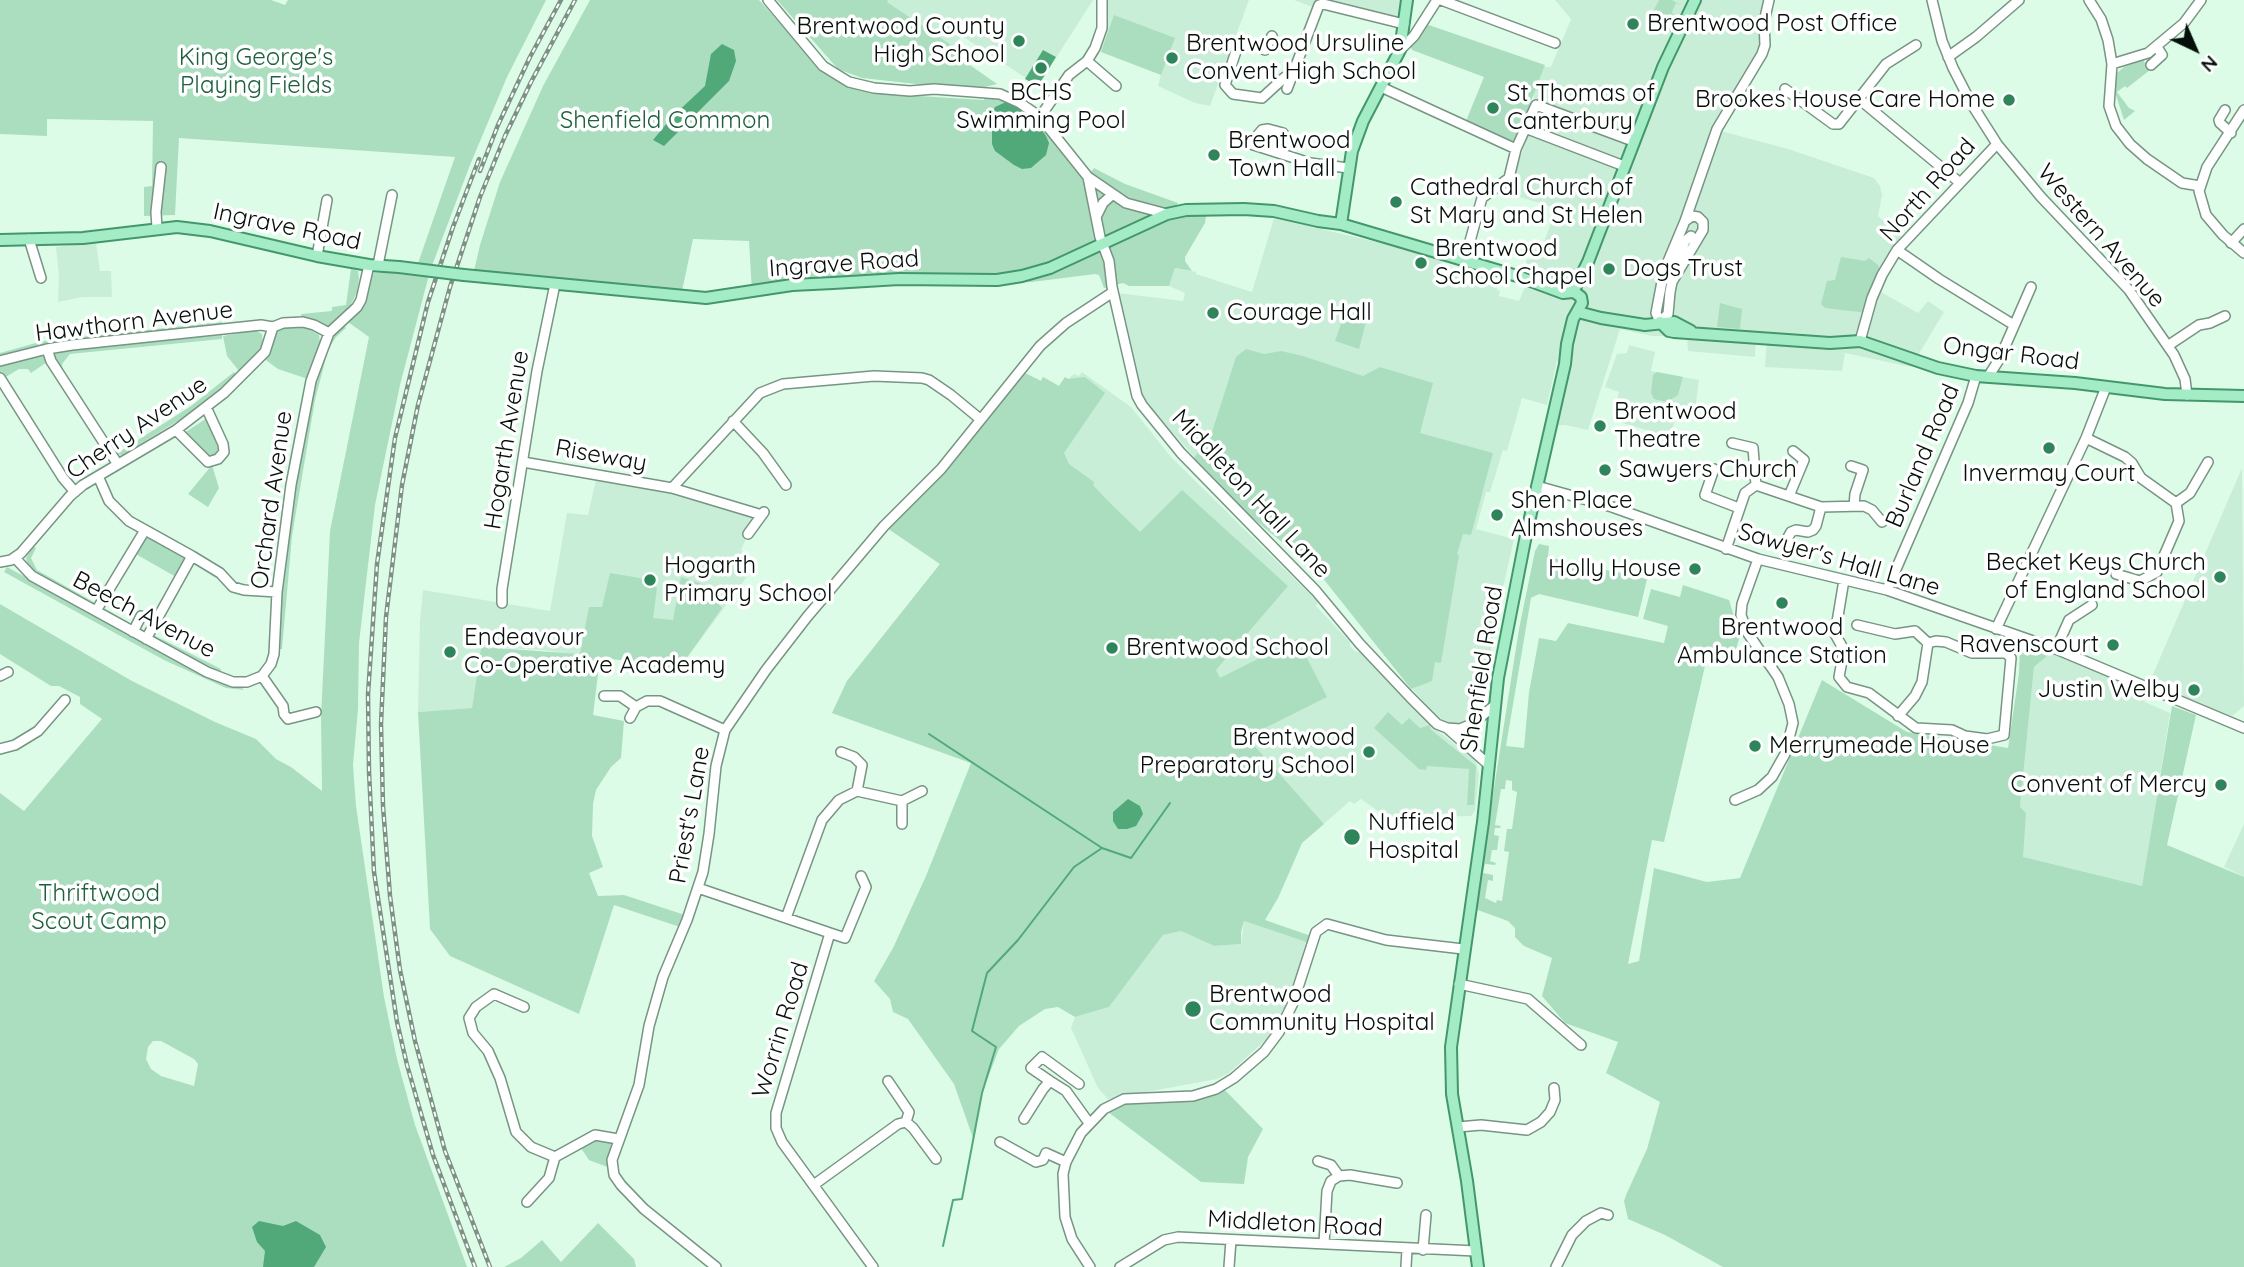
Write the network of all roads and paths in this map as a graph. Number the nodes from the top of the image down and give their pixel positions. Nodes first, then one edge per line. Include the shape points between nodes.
1 (768, 0) edge
2 (1102, 0) edge
3 (1407, 0) edge
4 (1439, 0) edge
5 (1695, 0) edge
6 (1769, 0) edge
7 (1932, 0) edge
8 (2019, 0) edge
9 (2089, 0) edge
10 (2201, 0) edge
11 (1404, 24) junction
12 (1272, 36) dead end
13 (1555, 43) dead end
14 (1916, 45) dead end
15 (2157, 47) junction
16 (1400, 50) junction
17 (1948, 57) junction
18 (1087, 61) junction
19 (2112, 64) junction
20 (2151, 65) dead end
21 (1286, 77) junction
22 (1116, 86) dead end
23 (1381, 87) junction
24 (1287, 89) dead end
25 (1785, 89) dead end
26 (1859, 99) junction
27 (2225, 110) dead end
28 (2244, 110) edge
29 (1040, 117) junction
30 (1525, 128) junction
31 (2231, 132) junction
32 (1283, 133) dead end
33 (1238, 140) dead end
34 (1633, 141) junction
35 (1997, 144) junction
36 (1254, 145) junction
37 (1516, 149) junction
38 (1624, 166) junction
39 (161, 167) dead end
40 (1348, 168) junction
41 (1088, 177) junction
42 (1959, 181) junction
43 (1698, 183) junction
44 (2200, 186) junction
45 (1113, 194) junction
46 (392, 195) dead end
47 (327, 200) dead end
48 (1167, 214) junction
49 (1096, 217) junction
50 (1700, 218) junction
51 (1684, 223) junction
52 (1341, 224) junction
53 (157, 228) junction
54 (2244, 229) edge
55 (1695, 235) junction
56 (29, 239) junction
57 (0, 240) edge
58 (2231, 243) junction
59 (1104, 244) junction
60 (1896, 250) junction
61 (2244, 253) edge
62 (317, 257) junction
63 (1465, 260) junction
64 (373, 265) junction
65 (41, 278) dead end
66 (555, 284) junction
67 (2031, 287) dead end
68 (1113, 292) junction
69 (1573, 292) junction
70 (1582, 316) junction
71 (2225, 316) dead end
72 (1660, 323) junction
73 (2014, 325) junction
74 (273, 327) junction
75 (329, 333) junction
76 (1860, 341) junction
77 (2169, 345) junction
78 (47, 349) junction
79 (0, 361) edge
80 (1976, 376) junction
81 (1988, 377) junction
82 (0, 379) edge
83 (2106, 387) junction
84 (2187, 395) junction
85 (2244, 396) edge
86 (206, 407) junction
87 (980, 419) junction
88 (733, 421) junction
89 (176, 430) junction
90 (2086, 438) junction
91 (1732, 443) dead end
92 (1793, 451) dead end
93 (523, 462) junction
94 (2208, 462) dead end
95 (117, 463) junction
96 (1851, 466) dead end
97 (1714, 469) dead end
98 (98, 476) junction
99 (786, 485) dead end
100 (1756, 485) junction
101 (1537, 486) junction
102 (672, 488) junction
103 (75, 492) junction
104 (1789, 496) junction
105 (2176, 503) junction
106 (1854, 506) junction
107 (1821, 507) junction
108 (1739, 508) junction
109 (1882, 522) dead end
110 (145, 530) junction
111 (748, 534) dead end
112 (1786, 541) dead end
113 (1726, 548) junction
114 (192, 556) junction
115 (15, 558) junction
116 (1758, 559) junction
117 (0, 562) edge
118 (2116, 574) dead end
119 (1844, 580) junction
120 (1887, 590) junction
121 (277, 592) junction
122 (502, 603) dead end
123 (2092, 605) dead end
124 (96, 611) junction
125 (141, 616) dead end
126 (1857, 625) dead end
127 (1996, 629) junction
128 (133, 632) junction
129 (146, 639) junction
130 (1928, 643) junction
131 (2056, 649) junction
132 (262, 676) junction
133 (604, 696) dead end
134 (65, 700) dead end
135 (1493, 706) junction
136 (636, 707) junction
137 (316, 712) dead end
138 (1898, 716) junction
139 (630, 718) dead end
140 (1447, 728) junction
141 (2244, 728) edge
142 (725, 730) junction
143 (0, 749) edge
144 (841, 752) dead end
145 (1488, 764) junction
146 (857, 791) junction
147 (922, 791) dead end
148 (1735, 800) dead end
149 (902, 801) junction
150 (902, 824) dead end
151 (861, 876) dead end
152 (698, 888) junction
153 (786, 918) junction
154 (829, 938) junction
155 (1464, 949) junction
156 (1459, 984) junction
157 (524, 1007) dead end
158 (1581, 1045) dead end
159 (888, 1081) dead end
160 (1051, 1081) junction
161 (1079, 1084) dead end
162 (1554, 1088) dead end
163 (1024, 1119) dead end
164 (906, 1122) junction
165 (1089, 1123) junction
166 (1458, 1127) junction
167 (618, 1139) junction
168 (1000, 1142) dead end
169 (555, 1157) junction
170 (936, 1159) dead end
171 (1318, 1161) dead end
172 (1066, 1162) junction
173 (1339, 1176) junction
174 (1397, 1183) dead end
175 (815, 1184) junction
176 (527, 1202) dead end
177 (1608, 1214) dead end
178 (1426, 1215) dead end
179 (1231, 1240) junction
180 (1324, 1244) junction
181 (1407, 1249) junction
182 (1423, 1250) junction
183 (1476, 1251) junction
184 (716, 1267) edge
185 (873, 1267) edge
186 (1090, 1267) edge
187 (1120, 1267) edge
188 (1229, 1267) edge
189 (1406, 1267) edge
190 (1478, 1267) edge
191 (1556, 1267) edge

1 - 29 street via 823,66 849,82 874,88 1000,94
2 - 18 street via 1102,28
3 - 11 main road
4 - 13 street
4 - 16 street
5 - 34 main road
6 - 43 street via 1762,54 1717,129
7 - 17 street, Western Avenue
8 - 17 street
9 - 19 street via 2105,29
10 - 15 street
11 - 16 main road
11 - 21 street via 1320,5
12 - 21 street via 1265,50 1248,43 1238,45 1225,85 1233,94 1262,98
14 - 26 street via 1886,64
15 - 19 street
15 - 20 street via 2162,55
16 - 23 main road
17 - 35 street, Western Avenue
18 - 22 street
18 - 29 street via 1069,75
19 - 44 street via 2109,106 2124,137 2182,183
21 - 24 street
23 - 37 street
23 - 40 main road via 1360,127
25 - 26 street via 1836,125
26 - 42 street
27 - 31 street via 2220,124
28 - 31 street
29 - 41 street
30 - 34 street via 1538,105
30 - 37 street
30 - 38 street
31 - 44 street
32 - 36 street via 1262,130
33 - 36 street
34 - 38 main road
35 - 42 street, North Road
35 - 77 street, Western Avenue via 2124,283
36 - 40 street via 1310,163
37 - 63 street via 1509,178 1482,198
38 - 69 main road
39 - 53 street
40 - 52 main road
41 - 45 street
41 - 49 street, Middleton Hall Lane
42 - 60 street, North Road
43 - 50 street
43 - 51 street
44 - 58 street via 2206,215
45 - 48 street via 1126,203
45 - 49 street
46 - 64 street, Orchard Avenue
47 - 62 street
48 - 52 main road, Ingrave Road via 1259,209
48 - 59 main road, Ingrave Road
49 - 59 street, Middleton Hall Lane
50 - 51 street via 1692,216
50 - 55 street via 1704,227
51 - 55 street via 1686,232
51 - 72 street via 1661,280 1656,313
52 - 63 main road, Ingrave Road
53 - 56 main road, Ingrave Road via 83,238
53 - 62 main road, Ingrave Road via 211,232
54 - 58 street
55 - 72 street via 1681,251 1668,314
56 - 57 main road, Ingrave Road
56 - 65 street
58 - 61 street
59 - 66 main road, Ingrave Road via 1050,268 997,279 792,285 706,298
59 - 68 street, Middleton Hall Lane
60 - 73 street
60 - 76 street, North Road via 1872,298
62 - 64 main road, Ingrave Road
63 - 69 main road, Ingrave Road via 1563,293
64 - 66 main road, Ingrave Road, bridge
64 - 75 street, Orchard Avenue via 357,307
66 - 93 street, Hogarth Avenue
67 - 73 street
68 - 87 street, Priest's Lane via 1045,341
68 - 140 street, Middleton Hall Lane via 1142,405 1181,453 1316,591 1369,654 1437,724
69 - 70 main road via 1574,305
70 - 72 main road, Ongar Road via 1591,309 1645,325
70 - 101 main road, Shenfield Road via 1573,319
71 - 77 street via 2199,325
72 - 76 main road, Ongar Road via 1669,331 1830,343
73 - 81 street
74 - 75 street via 303,322
74 - 78 street, Hawthorn Avenue
74 - 86 street, Cherry Avenue via 263,354
75 - 121 street, Orchard Avenue via 310,381
76 - 80 main road, Ongar Road
77 - 84 street, Western Avenue
78 - 79 street, Hawthorn Avenue
78 - 95 street
80 - 81 main road, Ongar Road
80 - 120 street, Burland Road
81 - 83 main road, Ongar Road
82 - 103 street
83 - 84 main road, Ongar Road
83 - 90 street
84 - 85 main road, Ongar Road
86 - 89 street, Cherry Avenue
86 - 89 street via 223,442 224,452 218,459 208,462
87 - 88 street via 929,380 874,376 768,388
87 - 142 street, Priest's Lane via 941,469 881,529 807,617
88 - 99 street
88 - 102 street
89 - 95 street, Cherry Avenue
90 - 105 street via 2125,457 2141,478
90 - 127 street
91 - 100 street via 1753,448
92 - 104 street via 1804,460
93 - 102 street, Riseway
93 - 122 street, Hogarth Avenue
94 - 105 street via 2190,493
95 - 98 street, Cherry Avenue
96 - 106 street via 1863,470
97 - 108 street via 1705,495
98 - 103 street, Cherry Avenue
98 - 110 street via 114,509
100 - 104 street
100 - 108 street via 1745,493
101 - 113 street, Sawyer's Hall Lane
101 - 135 main road, Shenfield Road
102 - 111 street, Riseway via 763,513
103 - 115 street, Cherry Avenue
104 - 107 street
105 - 118 street via 2179,521 2157,572 2140,581
106 - 107 street
106 - 109 street via 1872,510
107 - 112 street via 1813,530 1791,532
108 - 113 street
110 - 114 street
110 - 124 street
113 - 116 street, Sawyer's Hall Lane
114 - 121 street via 233,587
114 - 129 street
115 - 117 street
115 - 124 street, Beech Avenue via 32,576
116 - 119 street, Sawyer's Hall Lane
116 - 148 street via 1741,615 1747,632 1778,677 1793,723 1785,754 1772,777 1758,790
119 - 120 street, Sawyer's Hall Lane
119 - 138 street via 1835,634 1843,650 1839,677 1847,687 1869,693
120 - 127 street, Sawyer's Hall Lane
121 - 132 street, Orchard Avenue via 274,654
123 - 131 street via 2069,620
124 - 128 street, Beech Avenue
125 - 128 street
126 - 130 street via 1895,634 1915,631
127 - 131 street, Sawyer's Hall Lane
128 - 129 street, Beech Avenue
129 - 132 street, Beech Avenue via 225,680 247,682
130 - 138 street via 1922,682
130 - 138 street via 1946,642 1972,653 2006,653 2011,658 2004,735 1987,739 1952,730 1916,728
131 - 141 street, Sawyer's Hall Lane
132 - 137 street via 288,719
133 - 136 street via 620,696
134 - 143 street via 38,731
135 - 140 street via 1472,724
135 - 145 main road, Shenfield Road
136 - 139 street
136 - 142 street via 660,701
140 - 145 street, Middleton Hall Lane
142 - 152 street, Priest's Lane
144 - 146 street via 862,765
145 - 155 main road, Shenfield Road
146 - 149 street
146 - 153 street via 839,800 822,820
147 - 149 street
149 - 150 street
151 - 154 street via 866,887 845,938
152 - 153 street
152 - 167 street, Priest's Lane via 663,977 639,1085
153 - 154 street
154 - 175 street, Worrin Road via 775,1121 782,1142
155 - 156 main road, Shenfield Road
155 - 165 street via 1386,940 1333,924 1319,928 1286,1019 1271,1043 1234,1078 1193,1096 1125,1099
156 - 158 street via 1528,999
156 - 166 main road, Shenfield Road via 1450,1070
157 - 169 street via 494,994 472,1011 470,1024 500,1078 516,1132 531,1147
159 - 164 street via 909,1112
160 - 161 street via 1031,1068 1042,1057
160 - 163 street
160 - 165 street via 1066,1091
162 - 166 street via 1550,1112 1527,1130
164 - 170 street
164 - 175 street
165 - 172 street
166 - 183 main road, Shenfield Road
167 - 169 street via 595,1135
167 - 184 street, Priest's Lane via 612,1167 621,1185
168 - 172 street via 1036,1162 1046,1153
169 - 176 street via 549,1178
171 - 173 street via 1331,1165
172 - 186 street via 1065,1217 1072,1239
173 - 174 street
173 - 180 street via 1327,1191
175 - 185 street, Worrin Road
177 - 191 street via 1601,1213 1572,1235
178 - 182 street
179 - 180 street, Middleton Road
179 - 187 street, Middleton Road via 1164,1240
179 - 188 street
180 - 181 street, Middleton Road
181 - 182 street, Middleton Road
181 - 189 street
182 - 183 street, Middleton Road
183 - 190 main road, Shenfield Road

